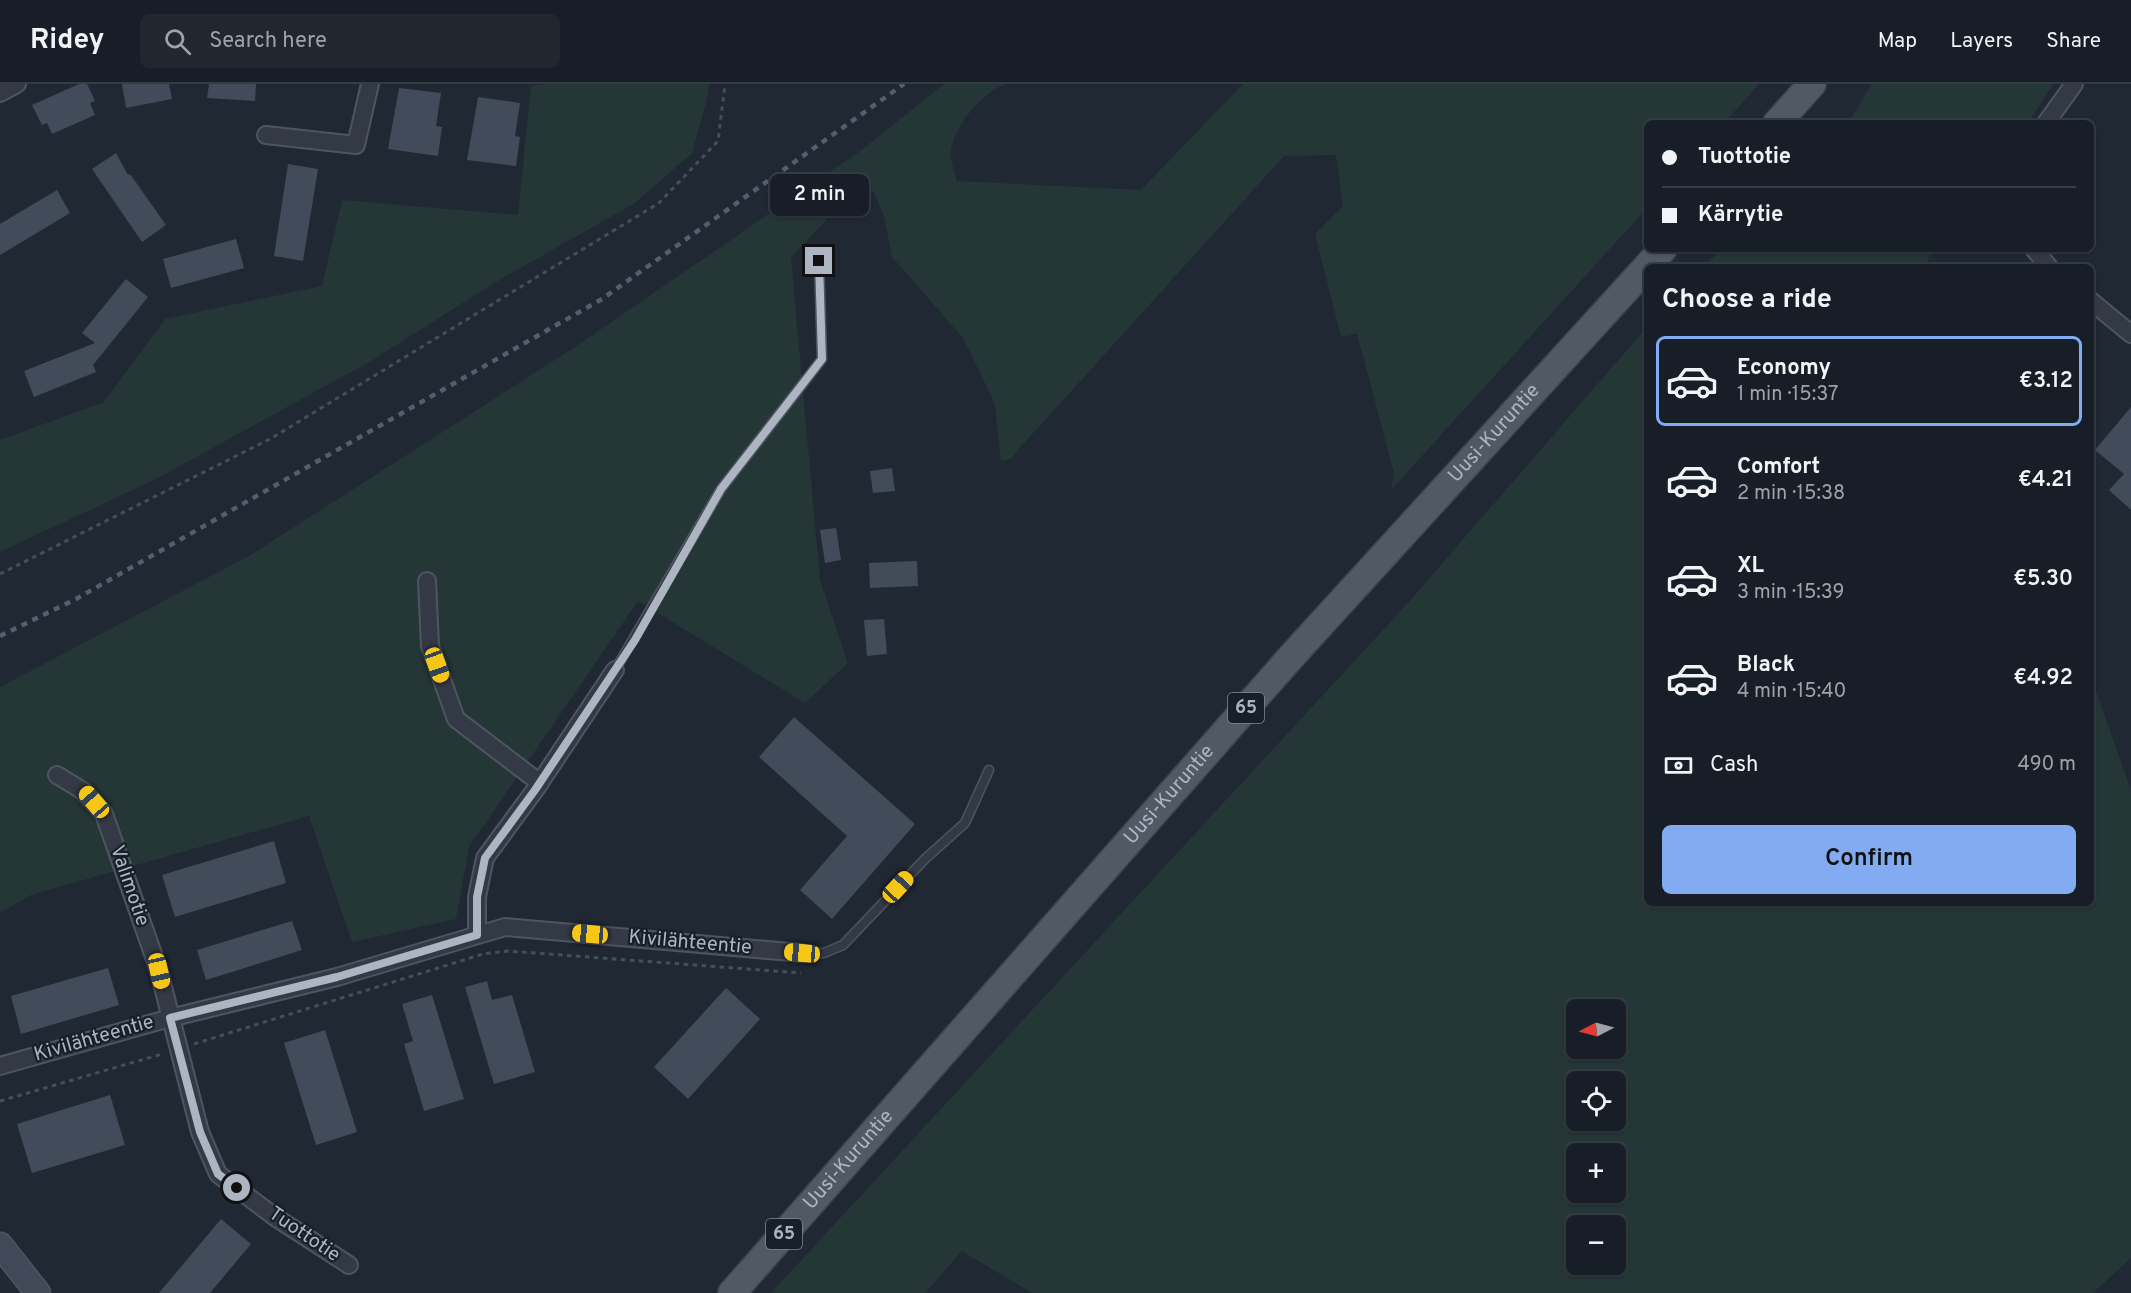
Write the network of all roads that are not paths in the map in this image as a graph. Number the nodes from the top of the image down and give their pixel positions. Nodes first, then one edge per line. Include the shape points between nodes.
1 (17, 84) edge
2 (370, 84) edge
3 (1812, 84) edge
4 (2074, 84) edge
5 (0, 93) edge
6 (1780, 120) edge
7 (2048, 120) edge
8 (266, 135) dead end
9 (1659, 252) edge
10 (2036, 252) edge
11 (819, 261) dead end
12 (1648, 264) edge
13 (2046, 264) edge
14 (1644, 269) edge
15 (2094, 303) edge
16 (2131, 334) edge
17 (427, 581) dead end
18 (615, 670) joint
19 (989, 770) dead end
20 (57, 775) dead end
21 (540, 783) junction
22 (477, 935) junction
23 (802, 953) joint
24 (170, 1018) junction
25 (0, 1066) edge
26 (0, 1245) edge
27 (349, 1265) dead end
28 (38, 1293) edge
29 (732, 1293) edge

1 - 5 street
2 - 8 street via 356,145
3 - 6 main road
4 - 7 street
9 - 12 main road, Uusi-Kuruntie / 65
10 - 13 street
11 - 18 lane via 822,359 721,489
14 - 29 main road, Uusi-Kuruntie / 65 via 1283,666
15 - 16 street
17 - 21 street via 430,646 456,719
18 - 21 street
19 - 23 lane, Kivilähteentie via 965,823 843,945 824,953
20 - 24 street, Valimotie via 83,791 104,814 159,971
21 - 22 street via 485,858 477,897
22 - 23 street, Kivilähteentie via 505,927
22 - 24 street, Kivilähteentie via 337,977
24 - 25 street, Kivilähteentie
24 - 27 street, Tuottotie via 200,1132 218,1174
26 - 28 main road

